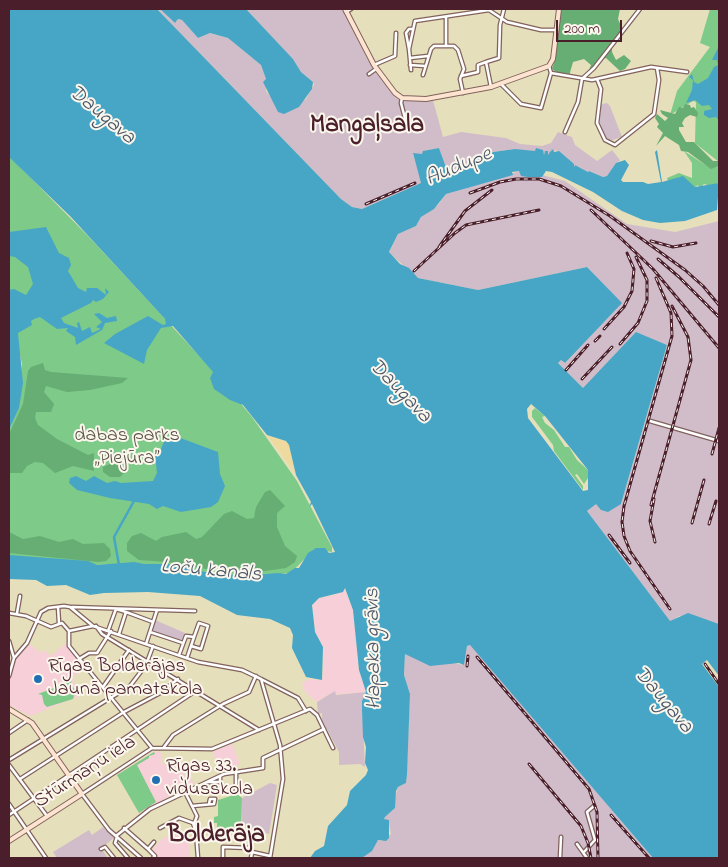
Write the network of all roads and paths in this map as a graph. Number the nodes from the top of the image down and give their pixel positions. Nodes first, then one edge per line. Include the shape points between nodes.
1 (351, 9) edge
2 (504, 9) edge
3 (559, 9) edge
4 (640, 9) edge
5 (346, 10) edge
6 (446, 17) junction
7 (501, 20) junction
8 (412, 29) junction
9 (557, 30) junction
10 (396, 33) dead end
11 (446, 46) junction
12 (409, 50) junction
13 (428, 56) junction
14 (410, 58) junction
15 (486, 62) junction
16 (410, 65) junction
17 (425, 66) junction
18 (550, 66) junction
19 (375, 67) junction
20 (657, 68) junction
21 (411, 70) dead end
22 (687, 72) dead end
23 (551, 73) junction
24 (369, 74) dead end
25 (424, 76) dead end
26 (461, 76) junction
27 (582, 79) junction
28 (597, 80) junction
29 (502, 84) junction
30 (491, 87) junction
31 (463, 93) junction
32 (402, 98) junction
33 (406, 122) dead end
34 (565, 132) dead end
35 (650, 421) dead end
36 (719, 441) edge
37 (20, 596) dead end
38 (58, 607) junction
39 (70, 607) junction
40 (116, 609) junction
41 (138, 609) junction
42 (158, 610) junction
43 (195, 611) dead end
44 (126, 612) junction
45 (9, 613) edge
46 (17, 614) junction
47 (136, 616) junction
48 (37, 620) junction
49 (153, 622) junction
50 (58, 623) junction
51 (95, 626) junction
52 (69, 631) junction
53 (109, 631) junction
54 (150, 632) junction
55 (119, 634) junction
56 (194, 637) junction
57 (108, 638) junction
58 (9, 641) edge
59 (183, 643) junction
60 (146, 644) junction
61 (153, 646) junction
62 (191, 646) junction
63 (129, 650) junction
64 (179, 655) junction
65 (14, 658) junction
66 (187, 658) junction
67 (79, 659) junction
68 (148, 661) junction
69 (9, 676) edge
70 (256, 676) junction
71 (178, 679) junction
72 (261, 679) junction
73 (103, 687) junction
74 (197, 690) junction
75 (112, 698) junction
76 (221, 705) junction
77 (9, 709) edge
78 (306, 711) junction
79 (124, 712) junction
80 (28, 720) junction
81 (274, 724) junction
82 (139, 730) junction
83 (259, 730) junction
84 (324, 730) junction
85 (9, 733) edge
86 (43, 739) junction
87 (164, 747) junction
88 (152, 748) junction
89 (333, 748) dead end
90 (281, 750) junction
91 (56, 756) junction
92 (9, 760) edge
93 (9, 765) edge
94 (236, 771) junction
95 (70, 775) junction
96 (220, 776) junction
97 (20, 780) junction
98 (205, 782) junction
99 (185, 792) junction
100 (236, 792) dead end
101 (82, 794) junction
102 (34, 798) junction
103 (9, 804) edge
104 (209, 804) dead end
105 (192, 806) junction
106 (594, 806) dead end
107 (14, 811) junction
108 (9, 815) edge
109 (47, 816) junction
110 (194, 824) junction
111 (124, 828) junction
112 (160, 828) dead end
113 (27, 829) junction
114 (117, 836) junction
115 (561, 837) dead end
116 (9, 841) edge
117 (154, 842) dead end
118 (577, 844) dead end
119 (101, 849) dead end
120 (148, 849) junction
121 (252, 852) junction
122 (584, 852) junction
123 (154, 857) edge
124 (270, 857) edge
125 (46, 858) edge
126 (114, 858) edge
127 (128, 858) edge
128 (141, 858) edge
129 (198, 858) edge
130 (223, 858) edge
131 (251, 858) edge
132 (560, 858) edge
133 (587, 858) edge

1 - 5 street
2 - 7 street
3 - 9 main road
4 - 27 street
5 - 19 main road
6 - 7 street via 489,10
6 - 8 street via 415,21
6 - 11 street
7 - 9 street via 541,30
7 - 15 street via 499,58
8 - 12 street
8 - 12 street via 406,33
9 - 18 main road
10 - 19 street via 395,56
11 - 13 street via 430,48
11 - 26 street via 457,47 464,69
12 - 14 street
13 - 14 street
13 - 17 street
14 - 16 street
15 - 26 street via 478,65 478,72
15 - 30 street
16 - 17 street
16 - 21 street
17 - 25 street
18 - 23 street
18 - 29 main road
19 - 24 street
19 - 32 main road
20 - 22 street
20 - 28 street via 638,69
20 - 28 street via 659,80 654,114 615,145 605,140 597,123 601,90
23 - 27 street
23 - 29 street via 541,108 521,104
26 - 31 street
27 - 28 street
27 - 34 street via 578,102
29 - 30 main road
30 - 31 main road
31 - 32 main road via 430,99
32 - 33 street
35 - 36 street
37 - 46 street
38 - 39 street
38 - 48 street via 42,610
38 - 50 street
39 - 40 street
39 - 51 street
40 - 41 street
40 - 44 street
40 - 53 street
41 - 42 street
41 - 47 street
42 - 43 street
42 - 49 street
44 - 47 street
44 - 55 street
45 - 46 street
46 - 48 street
47 - 49 street
48 - 50 street via 51,627
48 - 65 street via 27,643
49 - 54 street
50 - 52 street
51 - 52 street
51 - 53 street
51 - 57 street
52 - 67 street via 68,644
53 - 55 street
53 - 57 street
54 - 59 street
54 - 60 street
55 - 60 street
56 - 59 street via 186,636
56 - 62 street
56 - 62 street via 199,622 208,626 200,649
57 - 63 street
57 - 67 street via 97,653 89,653
58 - 65 street
59 - 64 street
60 - 61 street
61 - 64 street
61 - 68 street
62 - 66 street
63 - 68 street
63 - 73 street
64 - 66 street
65 - 69 street
66 - 70 street
67 - 73 street
68 - 71 street
68 - 75 street via 132,685
70 - 72 street
70 - 76 street via 250,692
71 - 74 street
71 - 79 street via 160,693
72 - 78 street via 298,698
72 - 81 street
73 - 75 street
74 - 76 street
74 - 82 street
75 - 79 street
75 - 86 street
76 - 83 street
76 - 87 street via 170,738
77 - 80 main road
78 - 81 street, Stūrmaņu iela
78 - 84 street via 312,709
79 - 82 street
79 - 91 street
80 - 85 street
80 - 86 main road
81 - 83 street, Stūrmaņu iela
81 - 90 street
82 - 88 street
82 - 95 street
83 - 87 street, Stūrmaņu iela via 212,749
84 - 89 street
84 - 90 street
86 - 91 main road
86 - 92 street
87 - 88 street, Stūrmaņu iela
88 - 101 street, Stūrmaņu iela
90 - 94 street via 263,758 263,768
90 - 124 street via 283,782
91 - 95 main road
91 - 97 street
93 - 97 street
94 - 96 street
94 - 100 street
95 - 101 main road
95 - 102 street
96 - 98 street
96 - 98 street via 220,782
97 - 102 street
98 - 99 street
99 - 105 street
99 - 111 street via 145,812
101 - 109 main road, Stūrmaņu iela
101 - 114 street
102 - 107 street
102 - 109 street
103 - 107 street
104 - 105 street
105 - 110 street via 197,816
106 - 122 street via 587,812 595,840
107 - 108 street
107 - 113 street
109 - 113 main road, Stūrmaņu iela
110 - 112 street via 181,818
110 - 129 street
111 - 114 street
111 - 120 street
113 - 116 main road, Stūrmaņu iela
113 - 125 street
114 - 127 street via 115,843
114 - 128 street
115 - 132 street
117 - 120 street
118 - 122 street
119 - 126 street via 105,847
120 - 123 street
121 - 124 street
121 - 130 street via 249,848 223,847
121 - 131 street
122 - 133 street

